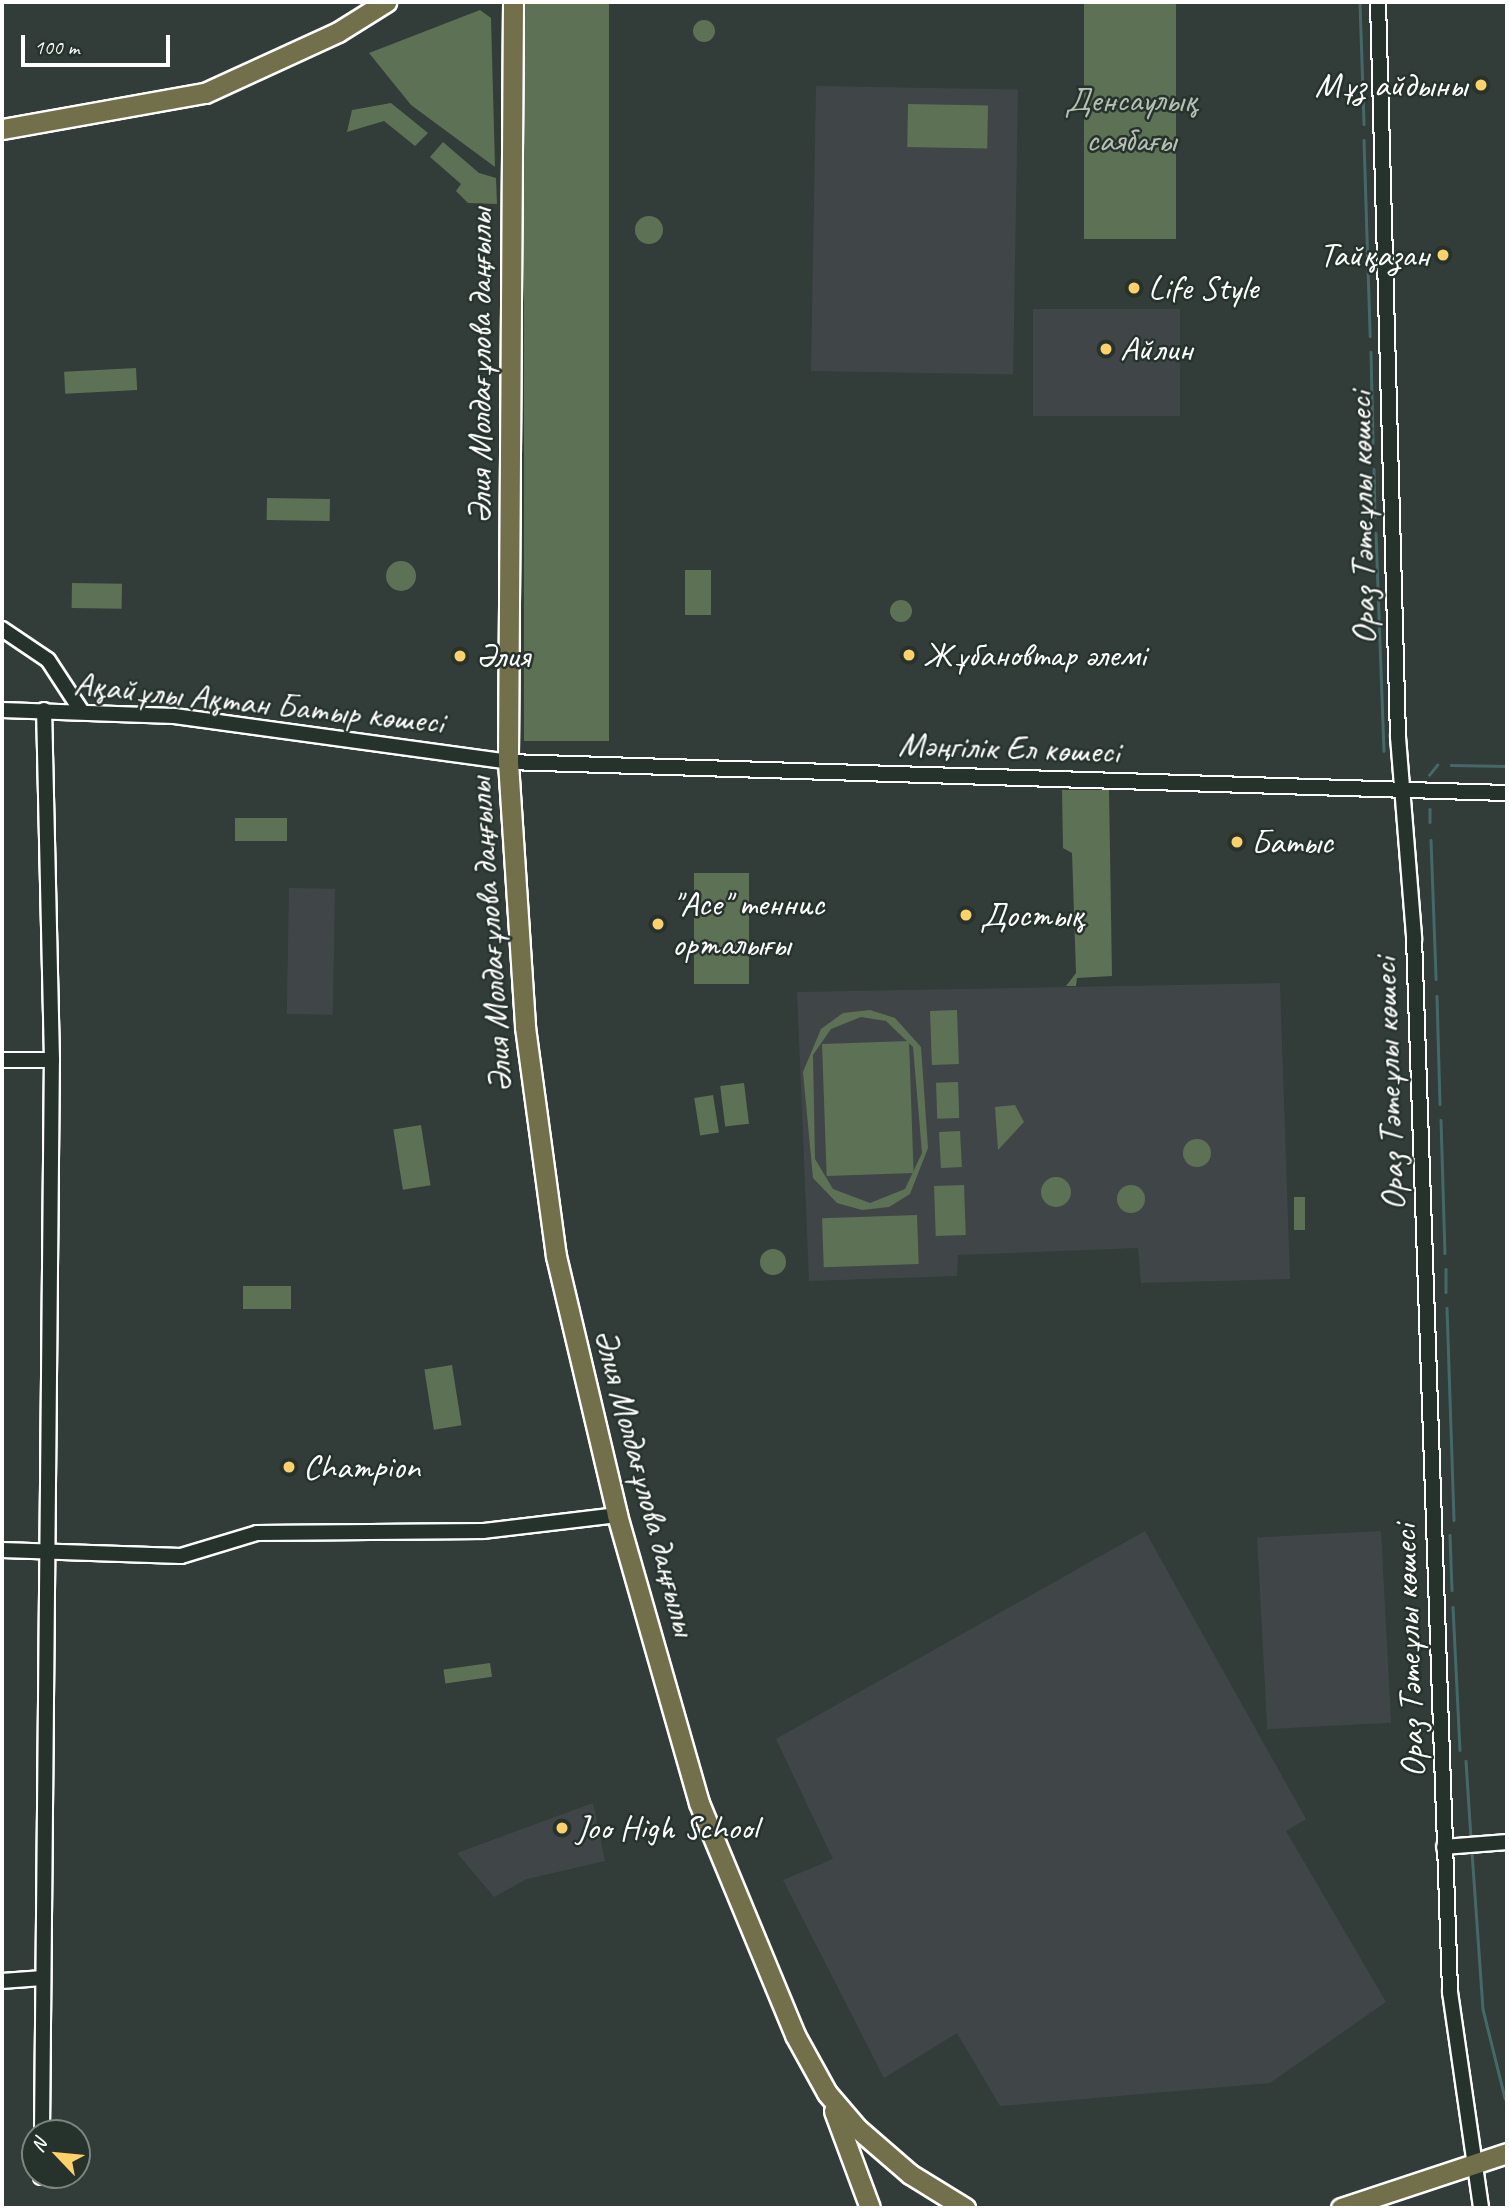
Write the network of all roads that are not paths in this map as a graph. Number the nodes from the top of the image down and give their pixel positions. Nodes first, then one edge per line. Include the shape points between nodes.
1 (386, 2) edge
2 (513, 2) edge
3 (1378, 2) edge
4 (2, 129) edge
5 (2, 629) edge
6 (2, 710) edge
7 (44, 710) junction
8 (82, 712) junction
9 (508, 762) junction
10 (1404, 791) junction
11 (1507, 793) edge
12 (2, 1060) edge
13 (52, 1060) junction
14 (617, 1514) junction
15 (2, 1550) edge
16 (46, 1550) junction
17 (1505, 1846) edge
18 (1444, 1847) junction
19 (43, 1978) junction
20 (2, 1981) edge
21 (827, 2094) junction
22 (42, 2119) edge
23 (1507, 2153) edge
24 (1476, 2163) junction
25 (870, 2208) edge
26 (965, 2208) edge
27 (1341, 2208) edge
28 (1481, 2208) edge

1 - 4 main road via 338,32 205,93
2 - 9 main road, Әлия Молдағұлова даңғылы
3 - 10 street, Ораз Тәтеұлы көшесі
5 - 8 street via 48,660
6 - 7 street, Ақайұлы Ақтан Батыр көшесі
7 - 8 street, Ақайұлы Ақтан Батыр көшесі
7 - 13 street
8 - 9 street, Ақайұлы Ақтан Батыр көшесі via 174,716
9 - 10 street, Мәңгілік Ел көшесі
9 - 14 main road, Әлия Молдағұлова даңғылы via 525,1027 544,1180
10 - 11 street, Мәңгілік Ел көшесі
10 - 18 street, Ораз Тәтеұлы көшесі
12 - 13 street
13 - 16 street
14 - 16 street via 483,1531 257,1533 181,1556
14 - 21 main road, Әлия Молдағұлова даңғылы via 715,1840 795,2035
15 - 16 street
16 - 19 street
17 - 18 street
18 - 24 street, Ораз Тәтеұлы көшесі via 1450,1993
19 - 20 street
19 - 22 street
21 - 25 main road
21 - 26 main road via 880,2152
23 - 24 main road
24 - 27 main road
24 - 28 street, Ораз Тәтеұлы көшесі

